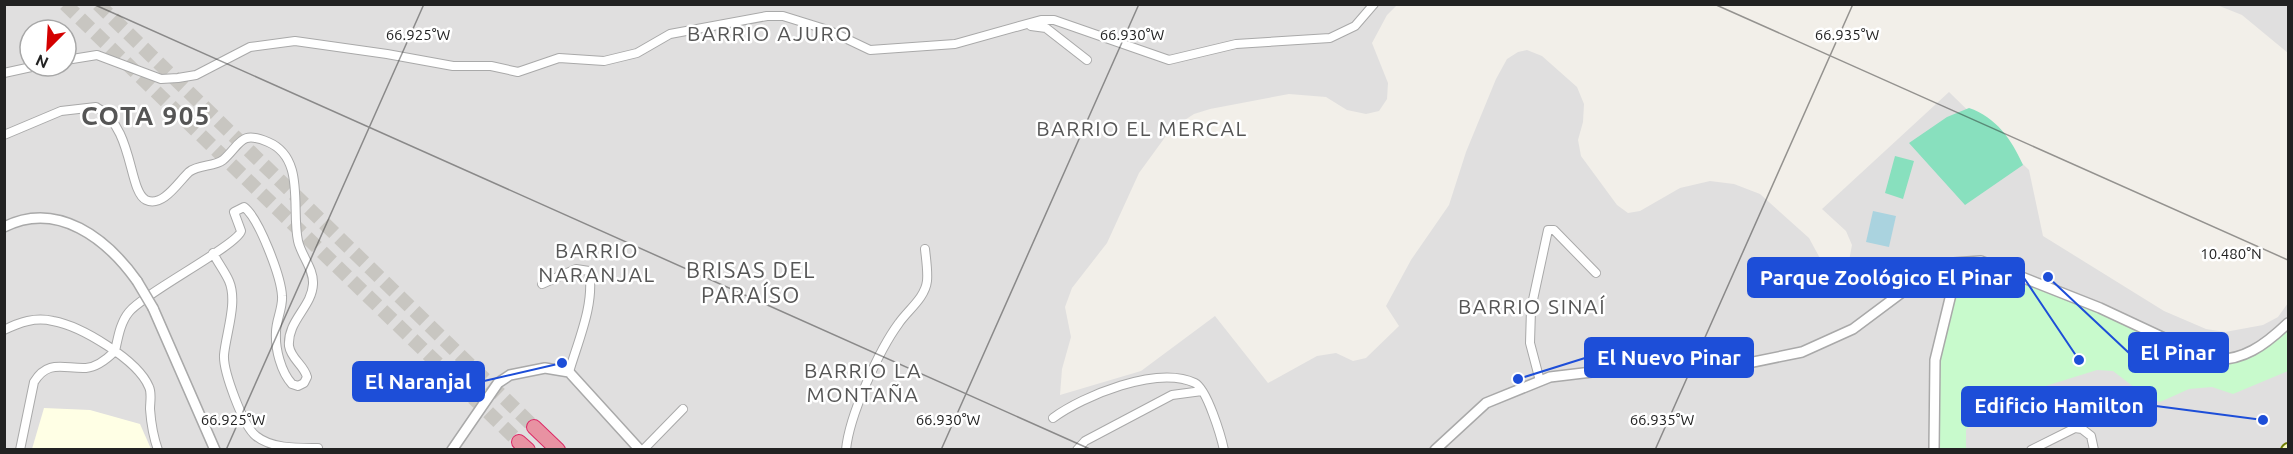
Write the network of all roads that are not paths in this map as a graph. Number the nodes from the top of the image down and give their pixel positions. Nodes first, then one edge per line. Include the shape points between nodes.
1 (1374, 4) edge
2 (1005, 29) junction
3 (78, 58) edge
4 (1087, 60) dead end
5 (4, 135) edge
6 (4, 227) edge
7 (925, 249) dead end
8 (213, 253) junction
9 (2012, 272) junction
10 (1596, 273) dead end
11 (542, 284) dead end
12 (2289, 322) edge
13 (4, 330) edge
14 (115, 351) junction
15 (569, 372) junction
16 (1540, 381) junction
17 (1202, 391) junction
18 (683, 409) dead end
19 (1053, 418) dead end
20 (534, 427) tunnel mouth
21 (318, 448) edge
22 (21, 450) edge
23 (158, 450) edge
24 (215, 450) edge
25 (452, 450) edge
26 (558, 450) edge
27 (642, 450) edge
28 (846, 450) edge
29 (1077, 450) edge
30 (1224, 450) edge
31 (1435, 450) edge
32 (1934, 450) edge
33 (2031, 450) edge
34 (2094, 450) edge

1 - 2 street via 1355,26 1330,38 1236,44 1169,60 1054,20
2 - 3 street via 943,46 870,50 828,30 783,16 767,16 670,34 637,53 604,61 559,58 518,72 491,66 453,66 295,41 250,47 196,75 178,78 161,79 97,55
2 - 4 street via 1042,26
5 - 8 street via 61,111 96,107 112,118 119,129 138,192 149,201 157,201 189,172 222,160 244,138 253,137 279,148 290,166 298,242 313,276 312,291 289,334 291,354 308,377 304,383 292,384 282,368 276,333 282,302 280,283 249,211 238,208 234,212 240,235
6 - 24 street, bridge via 45,219 82,228 113,250 153,308
7 - 28 street via 924,292 897,324 875,364 849,428
8 - 14 street via 129,311
8 - 21 street via 229,282 232,299 224,359 227,376 251,431 263,440 291,448
9 - 12 street via 2209,359 2226,361 2265,345
9 - 16 street via 1981,261 1940,264 1853,328 1802,352 1760,363 1719,369 1642,366
9 - 32 street via 1953,286 1935,360
10 - 16 street via 1554,230 1548,230 1531,309 1530,343
11 - 15 street via 576,269 589,271 588,303
13 - 14 street via 21,321 54,321
14 - 22 street via 98,365 63,365 39,374 34,382
14 - 23 street via 145,378 151,389 153,437
15 - 25 street via 528,370 498,382
15 - 27 street
16 - 31 street via 1486,403
17 - 19 street via 1197,384 1179,379 1139,381 1082,399
17 - 29 street via 1172,395 1086,441
17 - 30 street
18 - 27 street
20 - 26 highway
33 - 34 street via 2074,428 2091,436

